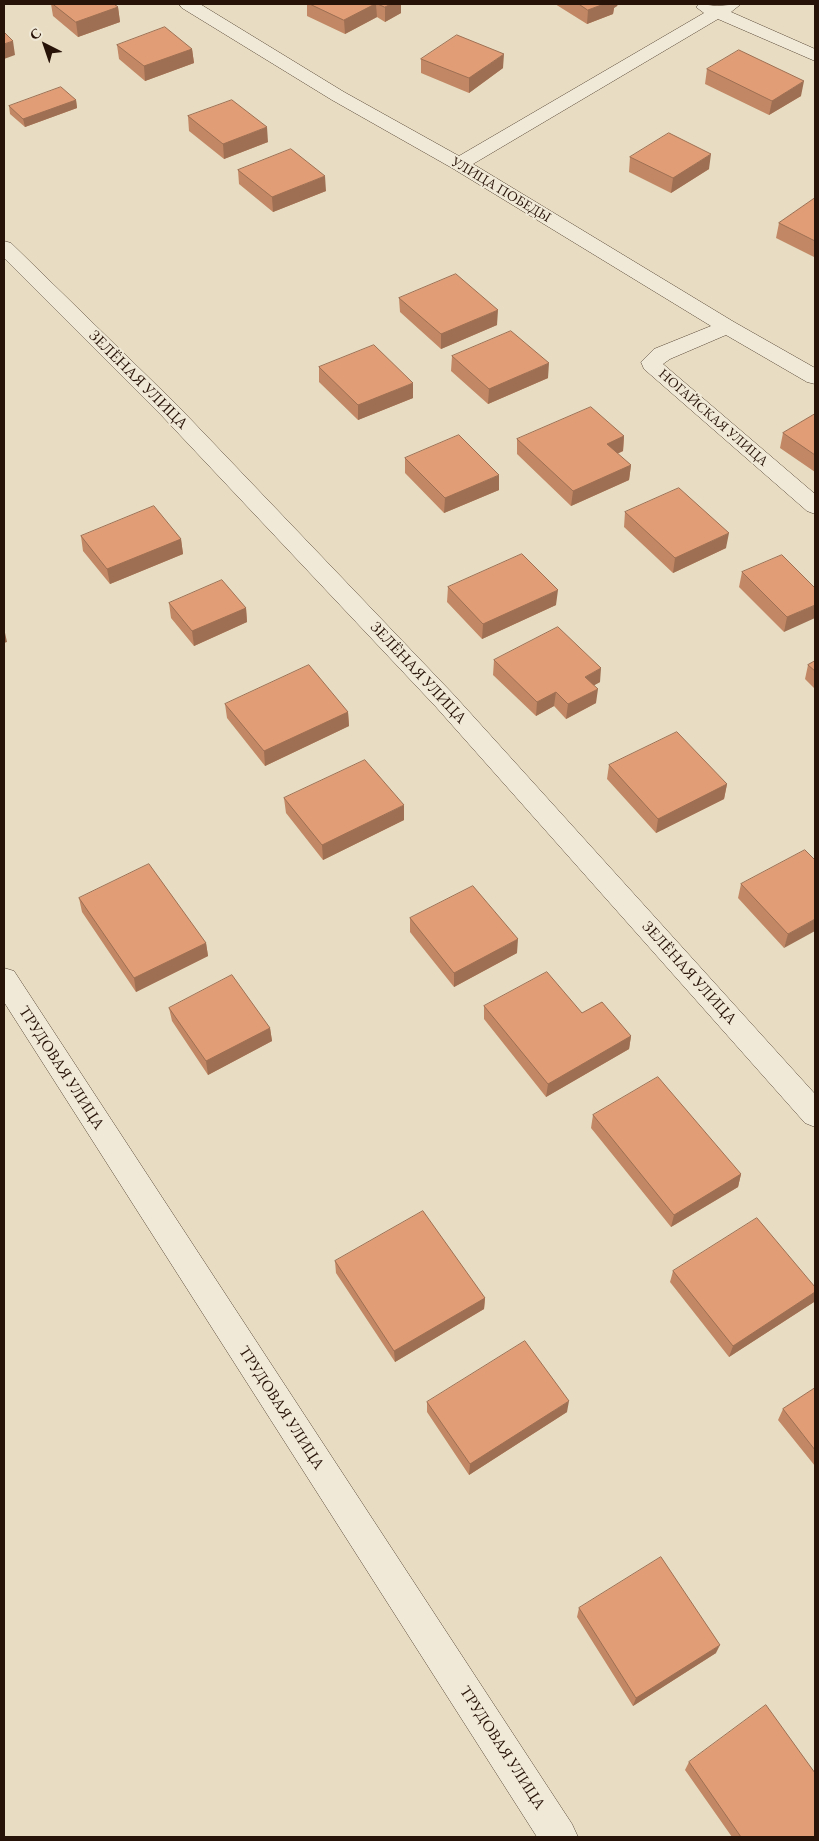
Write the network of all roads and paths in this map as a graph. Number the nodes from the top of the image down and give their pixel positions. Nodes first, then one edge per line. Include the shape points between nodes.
1 (188, 4) edge
2 (700, 4) edge
3 (732, 4) edge
4 (715, 13) junction
5 (815, 56) edge
6 (459, 164) junction
7 (4, 247) edge
8 (727, 327) junction
9 (815, 377) edge
10 (815, 506) edge
11 (4, 979) edge
12 (815, 1114) edge
13 (559, 1837) edge

1 - 6 street, УЛИЦА ПОБЕДЫ via 338,96
2 - 4 street
3 - 4 street
4 - 5 street
4 - 6 street
6 - 8 street, УЛИЦА ПОБЕДЫ
7 - 12 street, ЗЕЛЁНАЯ УЛИЦА via 170,411 444,701
8 - 9 street, УЛИЦА ПОБЕДЫ
8 - 10 street, НОГАЙСКАЯ УЛИЦА via 662,354 652,362 655,369
11 - 13 street, ТРУДОВАЯ УЛИЦА

